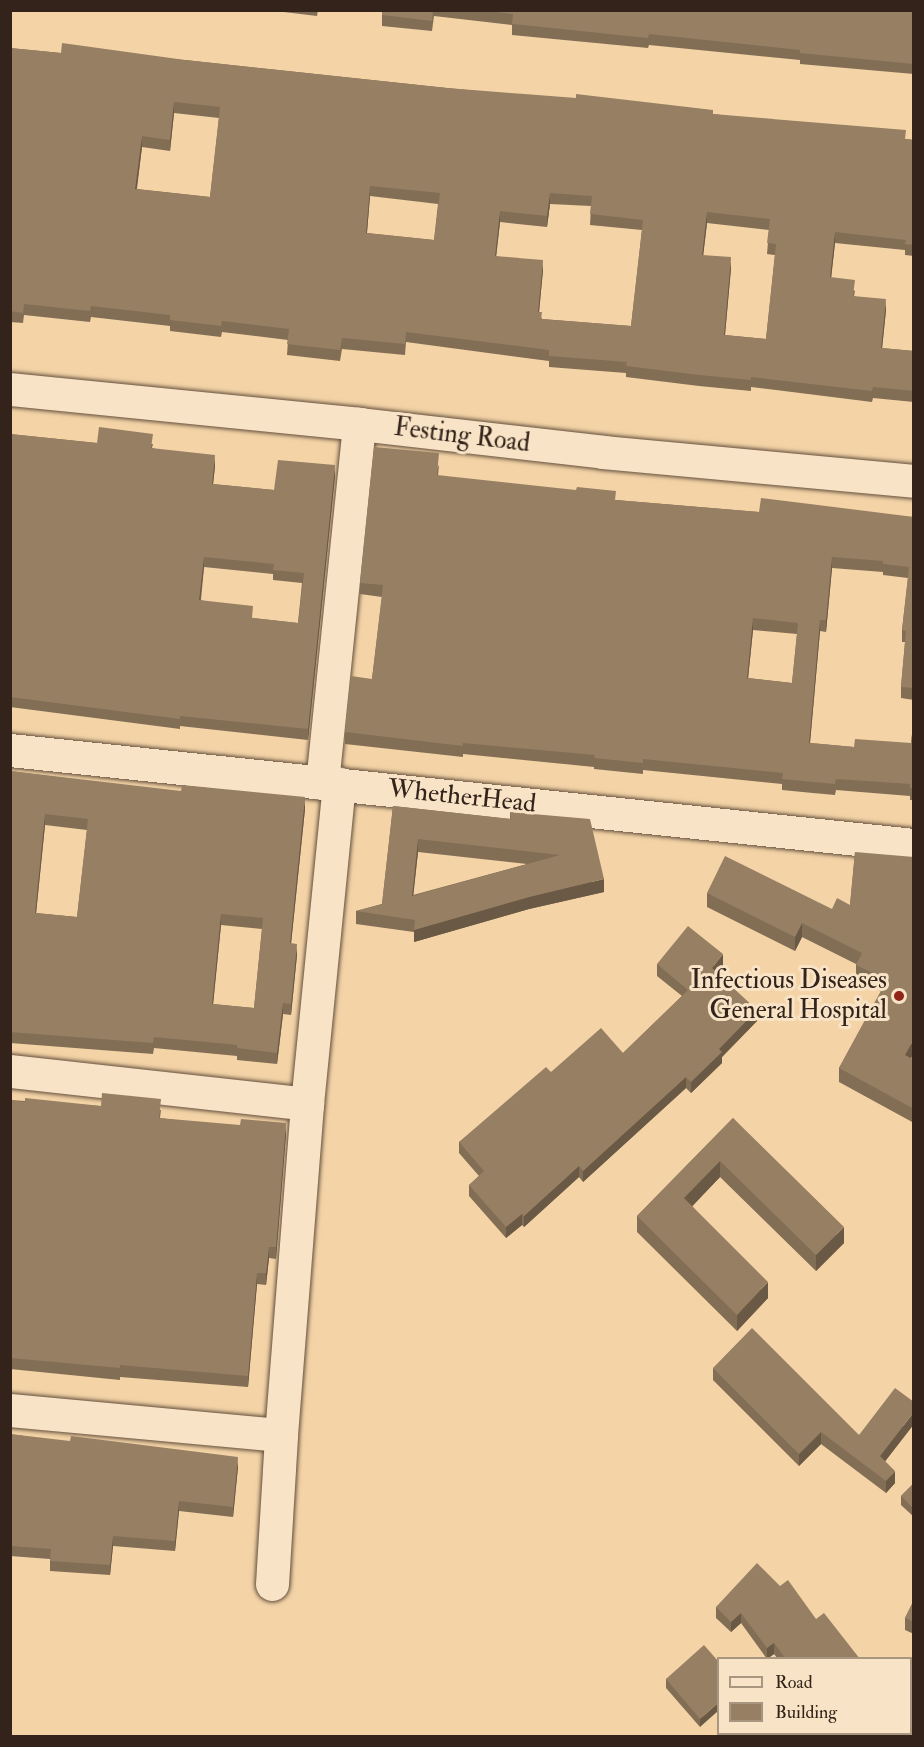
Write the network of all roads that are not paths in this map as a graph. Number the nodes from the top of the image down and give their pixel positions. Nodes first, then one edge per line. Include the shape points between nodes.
1 (10, 389) edge
2 (359, 424) junction
3 (914, 481) edge
4 (10, 750) edge
5 (331, 783) junction
6 (914, 845) edge
7 (10, 1071) edge
8 (307, 1104) junction
9 (10, 1410) edge
10 (281, 1435) junction
11 (272, 1584) dead end

1 - 2 street, Festing Road
2 - 3 street, Festing Road
2 - 5 street
4 - 5 street, WhetherHead
5 - 6 street, WhetherHead
5 - 8 street
7 - 8 street
8 - 10 street
9 - 10 street
10 - 11 street

